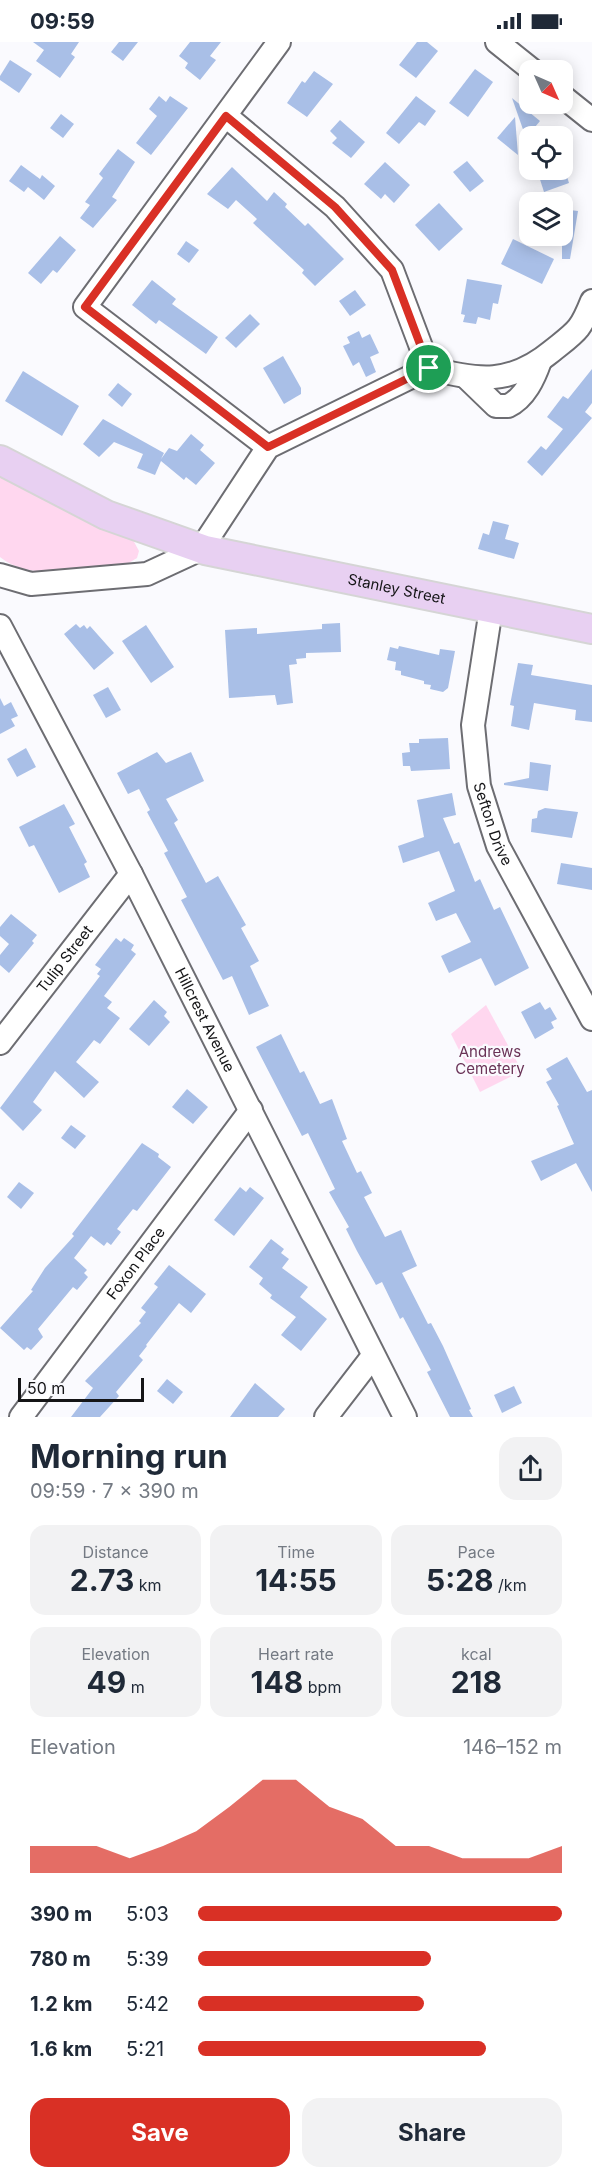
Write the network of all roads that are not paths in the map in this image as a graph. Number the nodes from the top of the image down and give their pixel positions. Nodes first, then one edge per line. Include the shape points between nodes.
1 (279, 42) edge
2 (497, 42) edge
3 (520, 60) edge
4 (573, 105) edge
5 (226, 116) junction
6 (592, 120) edge
7 (592, 301) edge
8 (587, 331) edge
9 (540, 361) junction
10 (429, 368) junction
11 (467, 378) junction
12 (268, 447) junction
13 (0, 460) edge
14 (201, 549) junction
15 (0, 575) edge
16 (490, 609) junction
17 (0, 626) edge
18 (592, 629) edge
19 (131, 874) junction
20 (592, 1019) edge
21 (0, 1043) edge
22 (251, 1110) junction
23 (373, 1356) junction
24 (21, 1417) edge
25 (326, 1417) edge
26 (405, 1417) edge

1 - 5 street
2 - 3 street
4 - 6 street
5 - 10 street via 335,207 392,270
5 - 12 street via 85,307
7 - 8 street
8 - 9 street
9 - 11 street via 517,373
9 - 11 street via 535,377 508,406 496,406
10 - 11 street
10 - 12 street
12 - 14 street
13 - 14 main road, Stanley Street via 106,514
14 - 15 street via 147,574 31,584
14 - 16 main road, Stanley Street
16 - 18 main road, Stanley Street
16 - 20 street, Sefton Drive via 472,725 479,786 498,846
17 - 19 street, Hillcrest Avenue
19 - 21 street, Tulip Street
19 - 22 street, Hillcrest Avenue
22 - 23 street, Hillcrest Avenue
22 - 24 street, Foxon Place
23 - 25 street
23 - 26 street, Hillcrest Avenue

